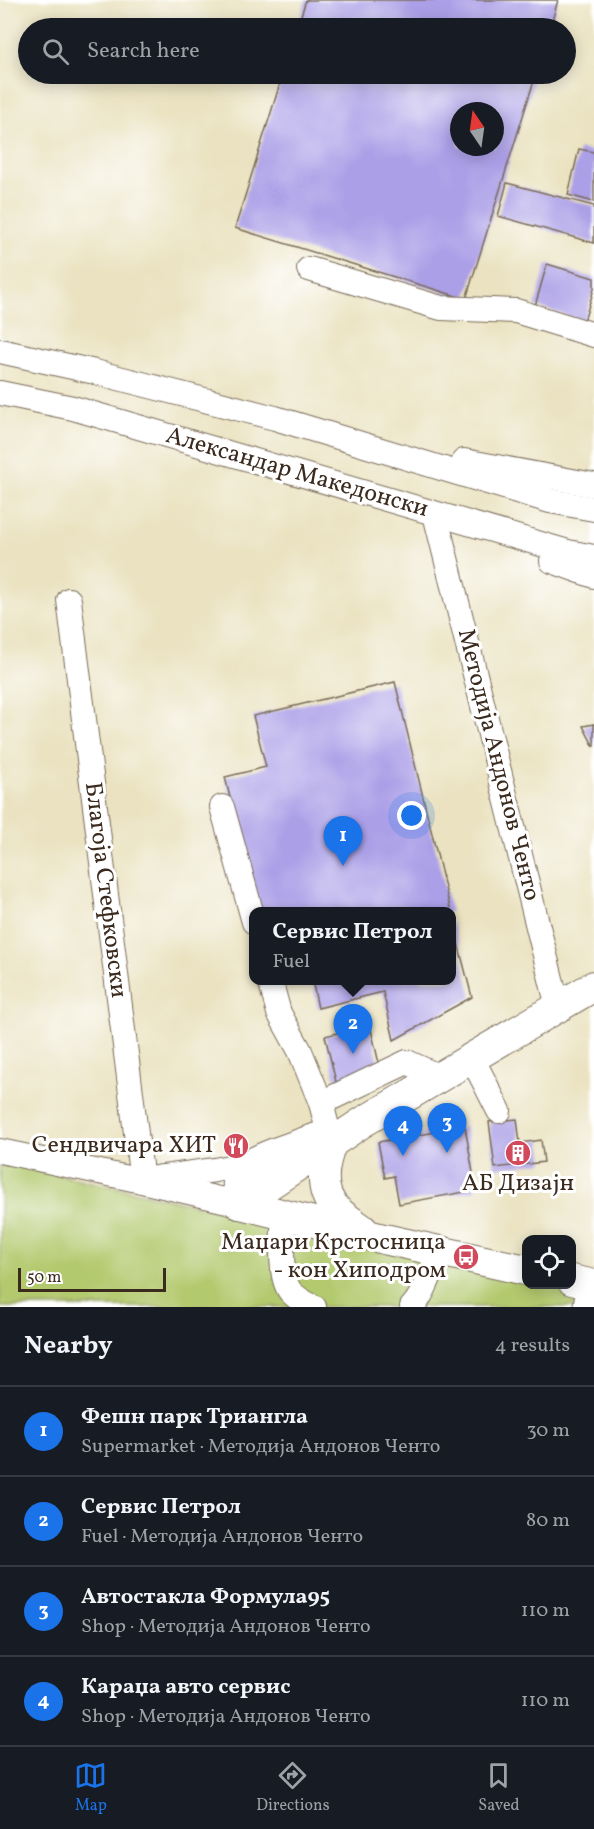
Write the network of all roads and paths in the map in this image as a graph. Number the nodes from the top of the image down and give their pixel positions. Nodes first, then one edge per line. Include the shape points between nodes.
1 (309, 269) dead end
2 (594, 335) edge
3 (0, 351) edge
4 (0, 393) edge
5 (275, 418) junction
6 (274, 466) junction
7 (594, 485) edge
8 (594, 509) edge
9 (437, 522) junction
10 (594, 557) edge
11 (594, 576) edge
12 (69, 600) dead end
13 (222, 807) dead end
14 (250, 907) edge
15 (271, 985) edge
16 (594, 986) edge
17 (558, 1007) junction
18 (472, 1058) junction
19 (440, 1077) junction
20 (321, 1103) junction
21 (499, 1111) dead end
22 (331, 1138) junction
23 (0, 1151) edge
24 (253, 1162) junction
25 (142, 1181) junction
26 (240, 1204) junction
27 (284, 1215) junction
28 (370, 1235) junction
29 (439, 1251) junction
30 (522, 1269) edge
31 (315, 1307) edge
32 (412, 1307) edge

1 - 2 street via 441,308 516,311
3 - 5 street, Александар Македонски
4 - 6 street, Александар Македонски via 73,408
5 - 7 street via 425,454
5 - 8 street, Александар Македонски via 550,501
6 - 9 street
6 - 10 street, Александар Македонски
9 - 11 street
9 - 17 street, Методија Андонов Ченто
12 - 25 street, Благоја Стефковски
13 - 14 street
15 - 20 street via 279,1013
16 - 17 main road
17 - 18 main road
18 - 19 main road
18 - 21 street
19 - 20 street via 407,1062
19 - 22 main road
20 - 22 street
22 - 24 main road
22 - 26 main road
22 - 28 main road via 323,1176 328,1197 336,1209
23 - 25 street
24 - 25 street
24 - 26 main road via 240,1173
25 - 26 street
26 - 27 main road
27 - 28 main road
27 - 31 street via 283,1256 289,1290 301,1302
28 - 29 main road
29 - 30 main road
29 - 32 street

